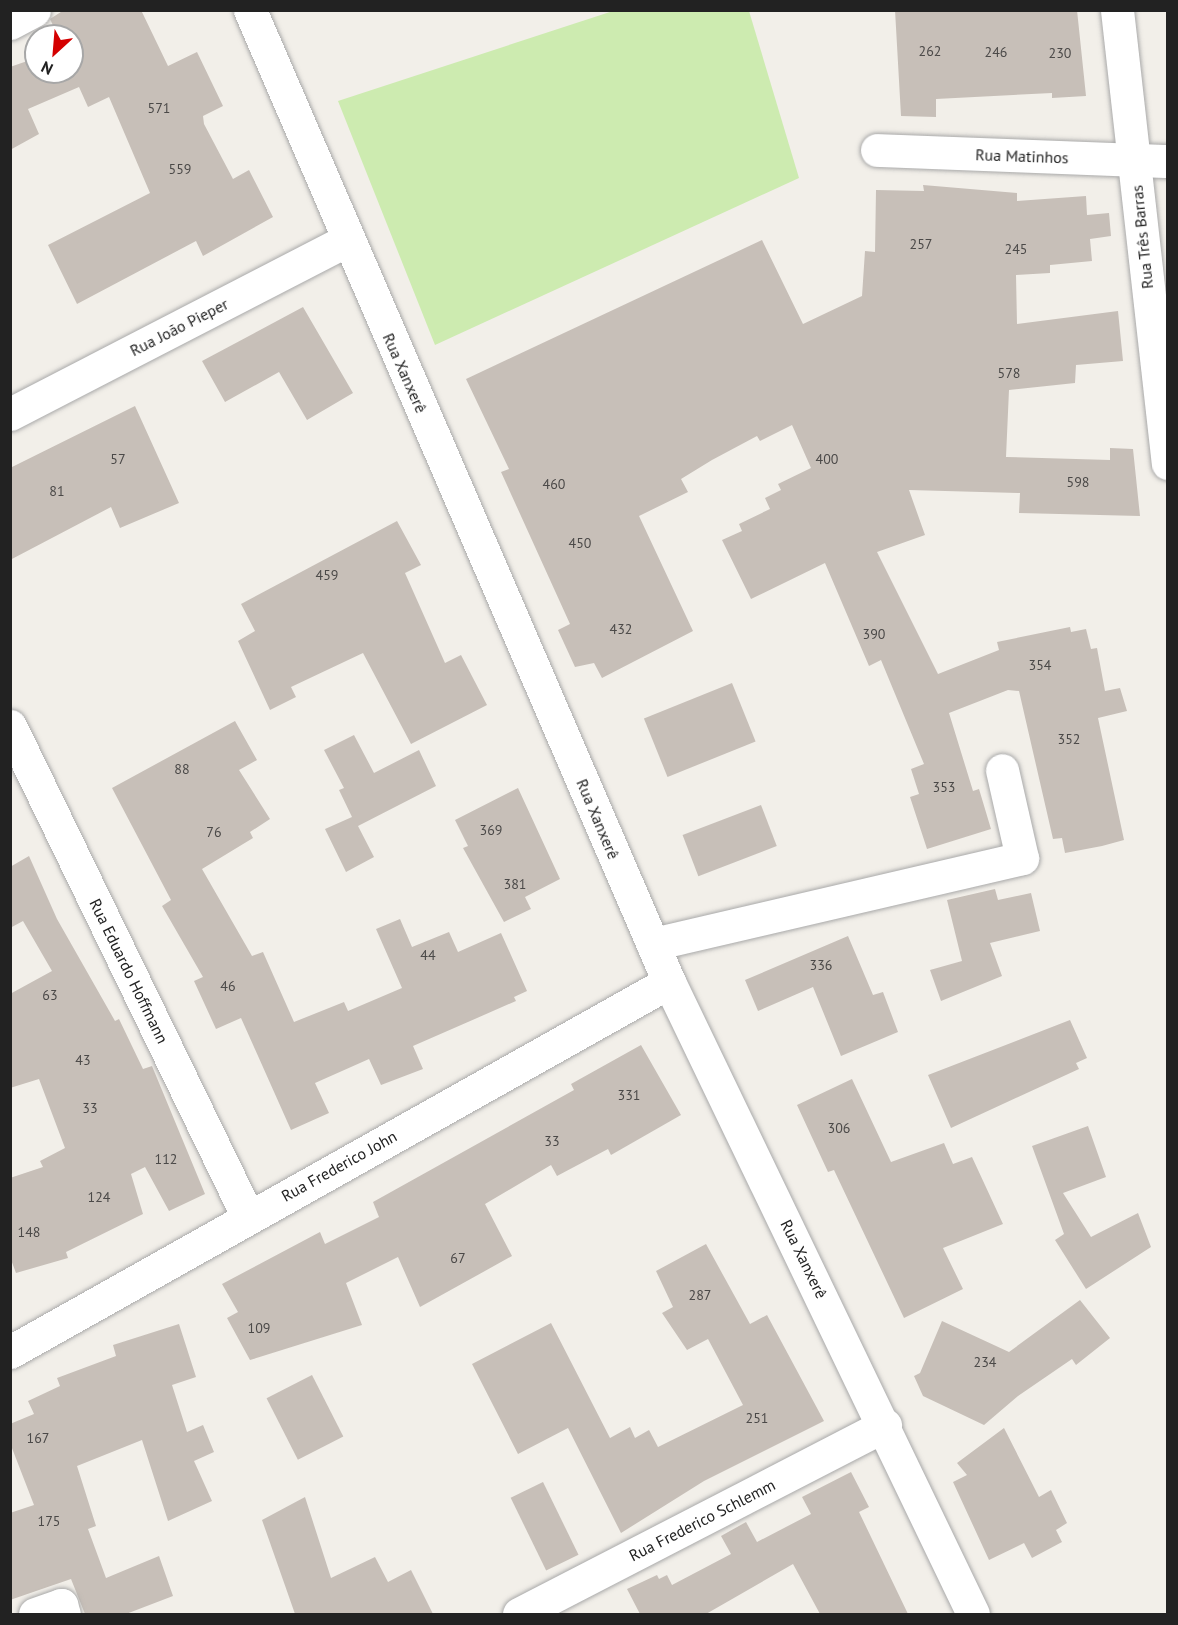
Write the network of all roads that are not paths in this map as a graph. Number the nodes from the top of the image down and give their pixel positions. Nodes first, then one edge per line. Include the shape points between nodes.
1 (34, 10) edge
2 (250, 10) edge
3 (1117, 10) edge
4 (10, 23) edge
5 (877, 150) dead end
6 (1133, 160) junction
7 (1167, 161) edge
8 (347, 240) junction
9 (10, 414) edge
10 (1167, 463) edge
11 (10, 726) edge
12 (1002, 770) dead end
13 (652, 944) junction
14 (669, 982) junction
15 (248, 1217) junction
16 (10, 1352) edge
17 (885, 1425) junction
18 (35, 1614) edge
19 (64, 1614) edge
20 (519, 1614) edge
21 (973, 1614) edge

1 - 4 street
2 - 8 street, Rua Xanxerê
3 - 6 street, Rua Três Barras
5 - 6 street, Rua Matinhos
6 - 7 street, Rua Matinhos
6 - 10 street, Rua Três Barras
8 - 9 street, Rua João Pieper
8 - 13 street, Rua Xanxerê
11 - 15 street, Rua Eduardo Hoffmann
12 - 13 street via 1022,858
13 - 14 street, Rua Xanxerê
14 - 15 street, Rua Frederico John
14 - 17 street, Rua Xanxerê
15 - 16 street, Rua Frederico John
17 - 20 street, Rua Frederico Schlemm
17 - 21 street, Rua Xanxerê
18 - 19 street via 61,1605

